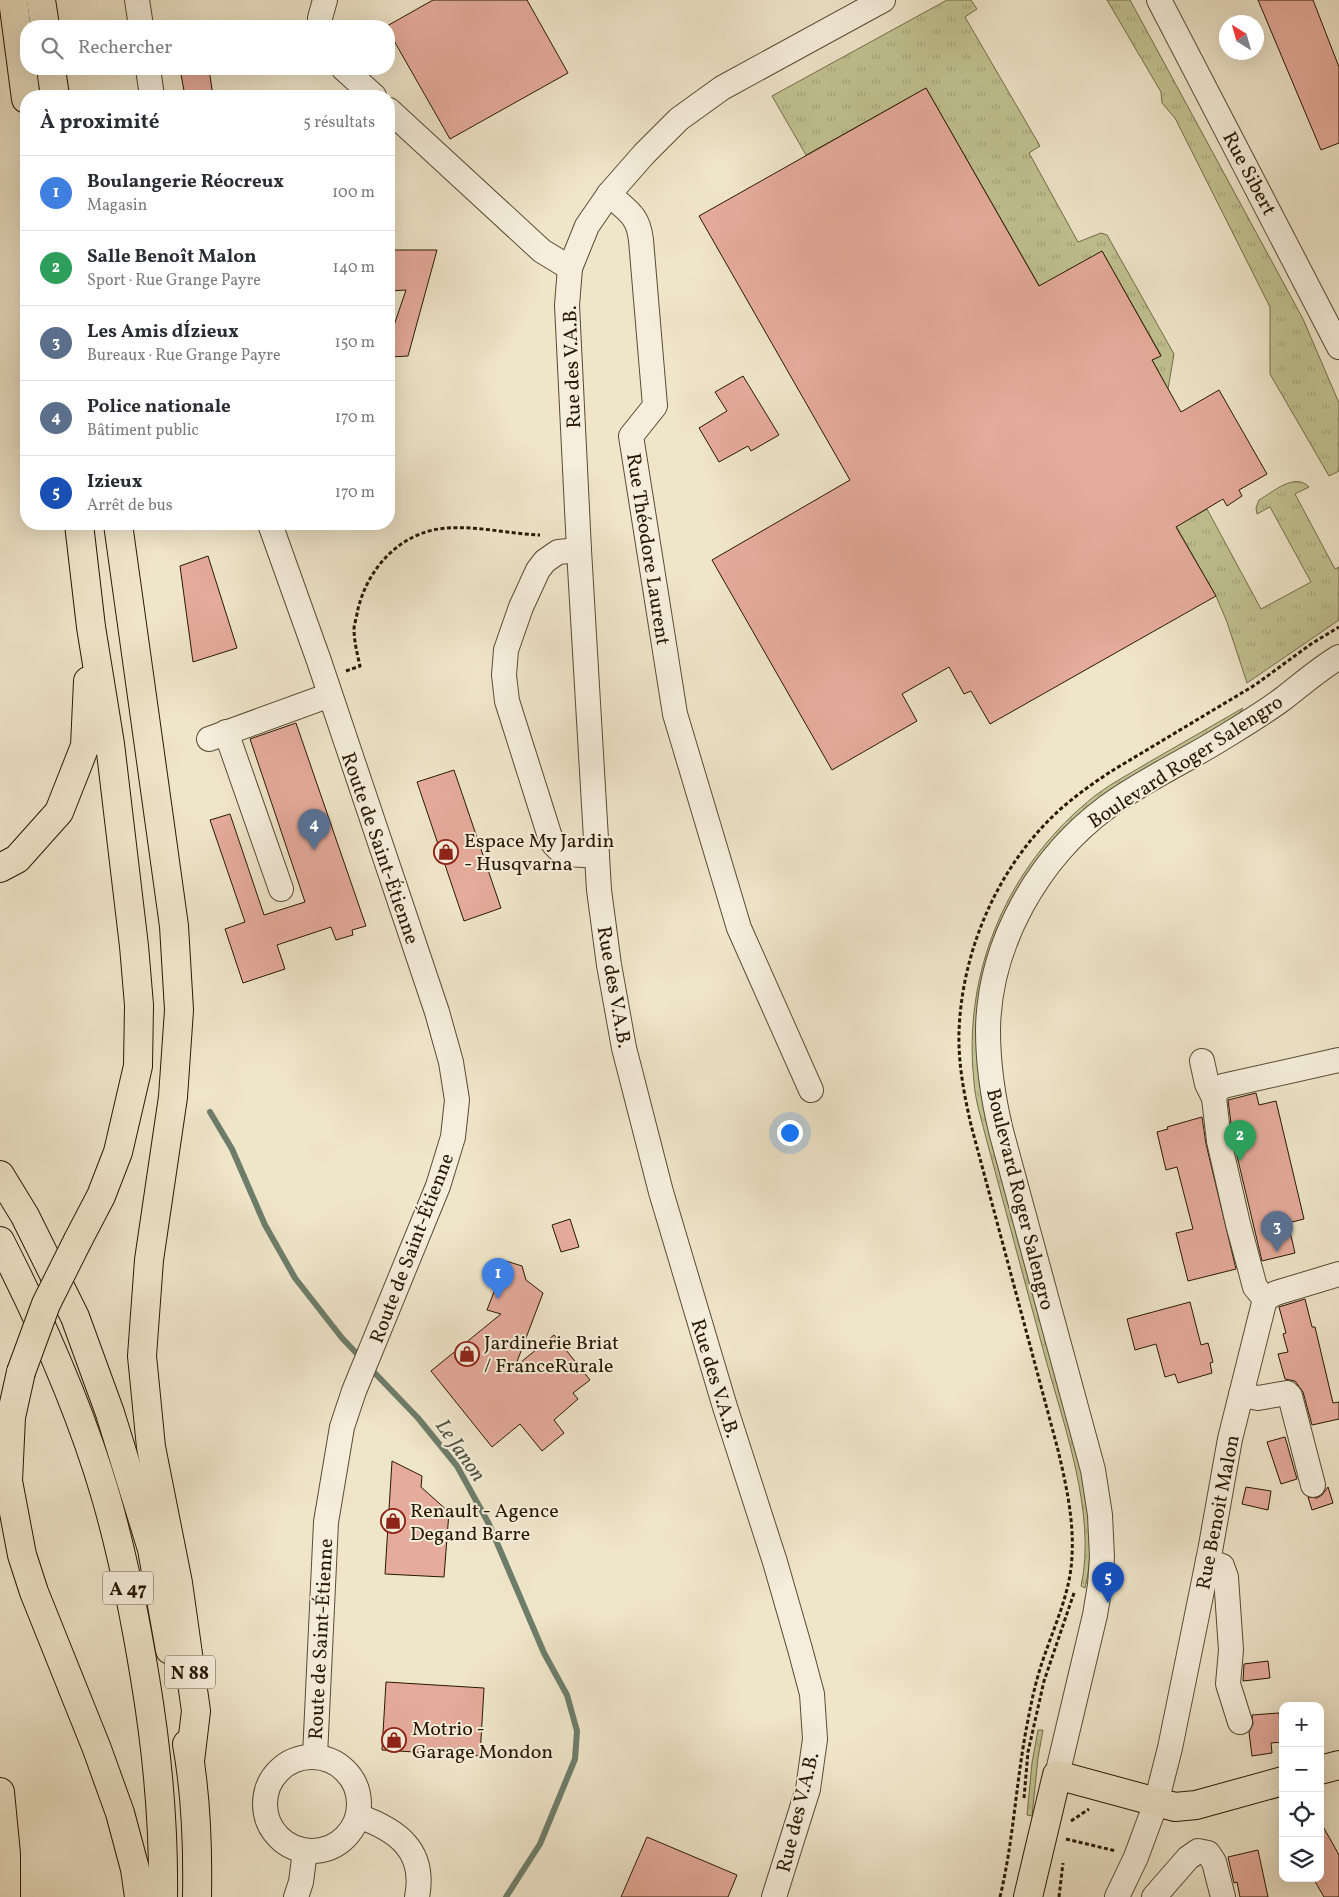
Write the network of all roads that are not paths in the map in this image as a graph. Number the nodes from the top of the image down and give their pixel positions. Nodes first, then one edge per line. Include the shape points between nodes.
1 (13, 0) edge
2 (41, 0) edge
3 (137, 0) edge
4 (325, 0) edge
5 (883, 0) edge
6 (1159, 0) edge
7 (44, 20) edge
8 (140, 20) edge
9 (320, 20) edge
10 (20, 53) edge
11 (23, 75) edge
12 (52, 75) edge
13 (149, 75) edge
14 (351, 75) edge
15 (25, 90) edge
16 (54, 90) edge
17 (151, 90) edge
18 (367, 90) edge
19 (395, 116) edge
20 (609, 194) junction
21 (570, 268) junction
22 (1339, 347) edge
23 (80, 530) edge
24 (119, 530) edge
25 (272, 530) edge
26 (579, 550) junction
27 (91, 627) junction
28 (1339, 657) edge
29 (330, 695) junction
30 (597, 855) junction
31 (0, 868) edge
32 (281, 889) dead end
33 (1339, 1060) edge
34 (1202, 1061) dead end
35 (811, 1090) dead end
36 (1214, 1098) junction
37 (0, 1175) edge
38 (0, 1242) edge
39 (1339, 1274) edge
40 (1265, 1299) junction
41 (1241, 1396) junction
42 (1313, 1484) dead end
43 (1208, 1561) junction
44 (1240, 1722) dead end
45 (314, 1756) junction
46 (190, 1761) junction
47 (1339, 1765) edge
48 (1324, 1769) edge
49 (1057, 1775) junction
50 (1279, 1782) edge
51 (0, 1792) edge
52 (1156, 1803) junction
53 (358, 1816) junction
54 (305, 1851) junction
55 (6, 1897) edge
56 (138, 1897) edge
57 (163, 1897) edge
58 (197, 1897) edge
59 (296, 1897) edge
60 (417, 1897) edge
61 (774, 1897) edge
62 (1028, 1897) edge
63 (1117, 1897) edge
64 (1154, 1897) edge
65 (1223, 1897) edge

1 - 10 main road
2 - 7 main road
3 - 8 street
4 - 9 street
5 - 20 street via 722,88 679,119
6 - 22 street, Rue Sibert
11 - 15 main road
12 - 16 main road
13 - 17 street
14 - 18 street
19 - 21 street via 542,251
20 - 21 street, Rue des V.A.B. via 587,226
20 - 35 street, Rue Théodore Laurent via 635,217 641,240 655,406 631,436 675,714 739,928
21 - 26 street, Rue des V.A.B. via 568,338
23 - 27 main road
24 - 46 main road, N 88 via 174,926 178,1001 173,1097 149,1260 142,1356 150,1447 178,1582 196,1711
25 - 29 street, Route de Saint-Étienne
26 - 30 street, Rue des V.A.B.
26 - 30 street via 552,554 538,570 506,650 504,675 508,701 551,840 562,853
27 - 31 main road via 85,746 59,812 17,858
27 - 56 main road, bridge via 110,744 134,946 139,1005 138,1066 118,1152 101,1196 46,1304 21,1372 11,1417 8,1480 22,1555 120,1813
28 - 49 street, Boulevard Roger Salengro via 1264,712 1108,806 1087,823 1062,847 1039,877 1017,916 1000,957 988,1028 992,1095 1093,1470 1100,1515 1100,1585
29 - 32 street via 218,736
29 - 45 street, Route de Saint-Étienne via 437,1012 451,1062 457,1100 454,1137 438,1186 342,1427 326,1522
30 - 61 street, Rue des V.A.B. via 610,974 624,1048 658,1183 812,1694 815,1739 808,1789
33 - 36 street via 1223,1086 1216,1091
34 - 36 street
36 - 40 street via 1219,1141 1238,1224 1255,1287
37 - 46 main road, A 47 via 25,1216 75,1317 110,1413 152,1549
38 - 57 main road, A 47 via 52,1349 84,1431 124,1567 152,1719 164,1864
39 - 40 street
40 - 41 street, Rue Benoit Malon
41 - 42 street via 1258,1398 1286,1393 1290,1396
41 - 43 street, Rue Benoit Malon
43 - 44 street via 1222,1566 1226,1577 1231,1650 1228,1684
43 - 52 street, Rue Benoit Malon
45 - 53 street via 335,1762 350,1776 360,1802
45 - 54 street via 299,1758 284,1766 273,1777 266,1792 268,1823 290,1846
46 - 58 main road, N 88 via 198,1855
47 - 48 main road
49 - 52 main road
49 - 62 main road
50 - 52 main road via 1191,1806
51 - 55 main road
52 - 63 street, Rue Benoit Malon
53 - 54 street via 353,1829 332,1847
53 - 60 street via 396,1834 413,1854 418,1869
54 - 59 street
64 - 65 street via 1198,1851 1208,1853 1214,1862

